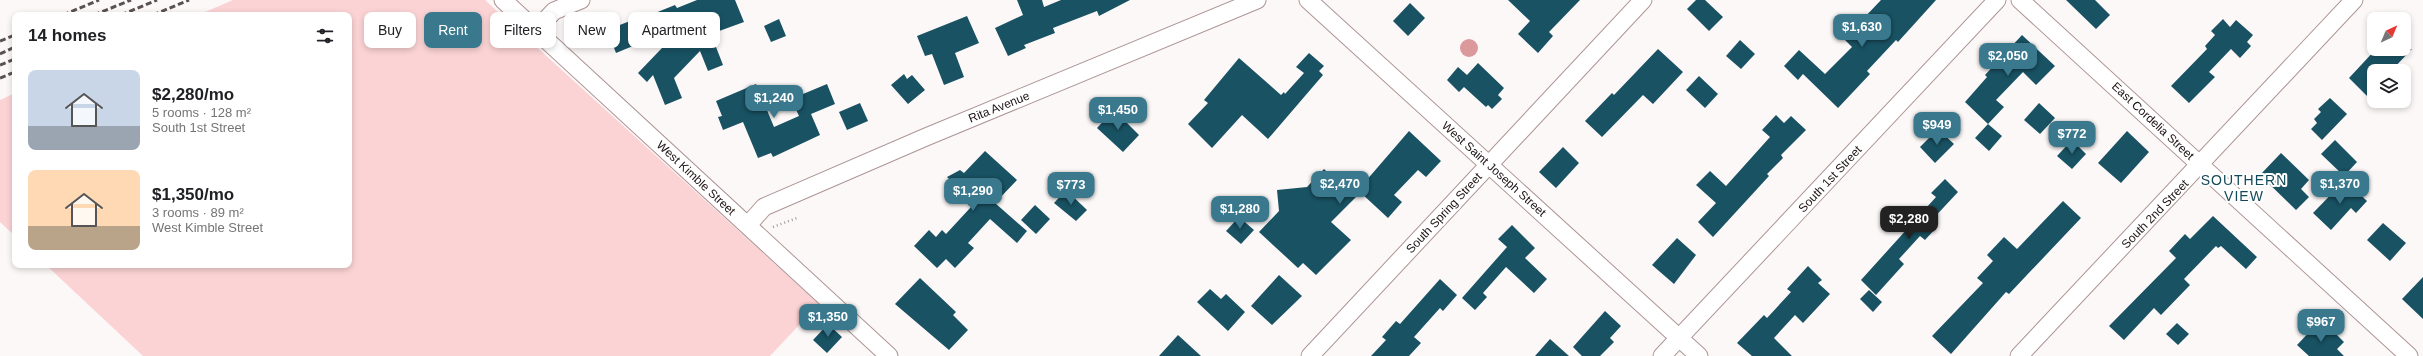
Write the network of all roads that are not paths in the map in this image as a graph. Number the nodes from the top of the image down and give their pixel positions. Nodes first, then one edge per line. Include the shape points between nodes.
1 (503, 0) edge
2 (581, 0) edge
3 (1257, 0) edge
4 (1308, 0) edge
5 (1643, 0) edge
6 (1997, 0) edge
7 (2020, 0) edge
8 (2354, 0) edge
9 (516, 12) edge
10 (553, 12) edge
11 (556, 48) edge
12 (1490, 165) junction
13 (2201, 165) junction
14 (748, 225) junction
15 (1680, 339) junction
16 (889, 356) edge
17 (1310, 356) edge
18 (1662, 356) edge
19 (1699, 356) edge
20 (2019, 356) edge
21 (2410, 356) edge

1 - 9 street, West Kimble Street
2 - 10 street
3 - 14 street, Rita Avenue via 764,207
4 - 12 street, West Saint Joseph Street
5 - 12 street, South Spring Street
6 - 15 street, South 1st Street
7 - 13 street, East Cordelia Street
8 - 13 street, South 2nd Street
11 - 14 street, West Kimble Street
12 - 15 street, West Saint Joseph Street
12 - 17 street, South Spring Street
13 - 20 street, South 2nd Street
13 - 21 street, East Cordelia Street
14 - 16 street, West Kimble Street
15 - 18 street, South 1st Street
15 - 19 street, West Saint Joseph Street

